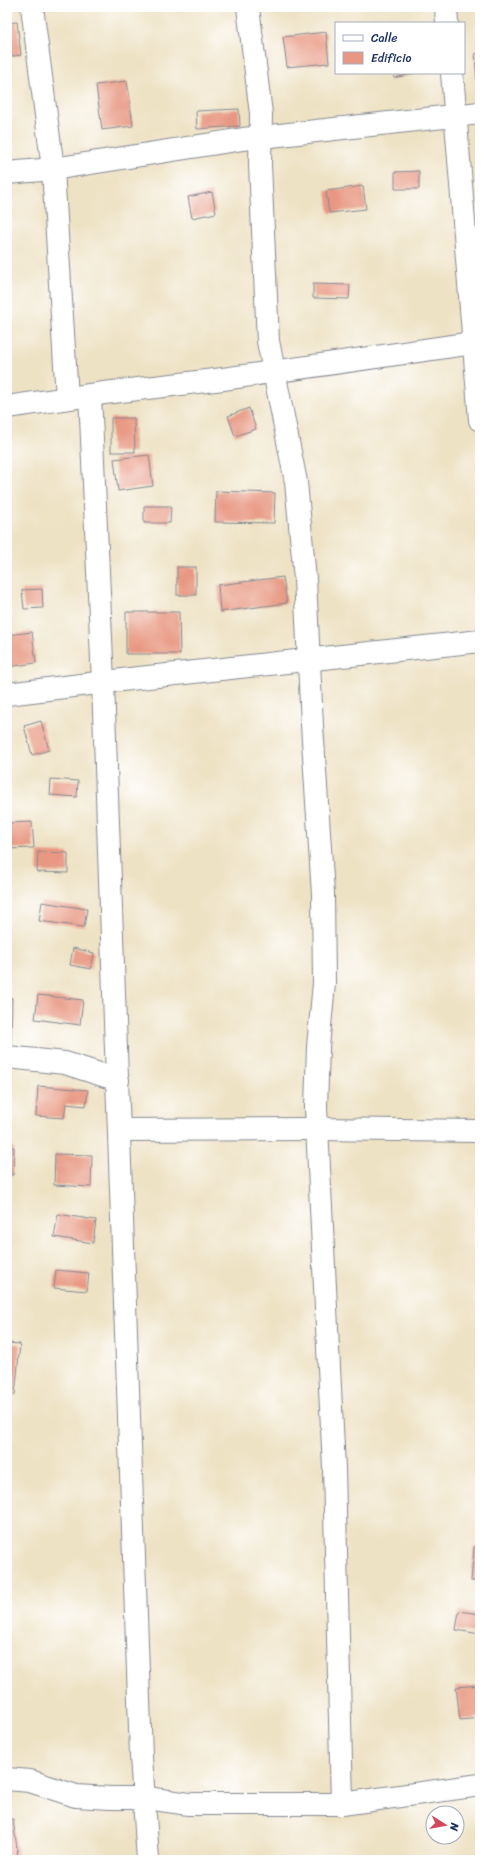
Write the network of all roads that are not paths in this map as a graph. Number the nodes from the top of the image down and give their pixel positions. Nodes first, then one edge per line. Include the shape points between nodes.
1 (32, 7) edge
2 (248, 7) edge
3 (446, 7) edge
4 (448, 22) edge
5 (452, 74) edge
6 (480, 113) edge
7 (456, 115) junction
8 (261, 138) junction
9 (53, 168) junction
10 (7, 174) edge
11 (477, 342) edge
12 (274, 372) junction
13 (90, 395) junction
14 (67, 398) junction
15 (7, 407) edge
16 (480, 420) edge
17 (480, 641) edge
18 (309, 660) junction
19 (103, 682) junction
20 (7, 694) edge
21 (7, 1058) edge
22 (118, 1080) junction
23 (317, 1129) junction
24 (120, 1130) junction
25 (480, 1131) edge
26 (7, 1779) edge
27 (480, 1784) edge
28 (144, 1798) junction
29 (342, 1804) junction
30 (148, 1860) edge

1 - 9 street
2 - 8 street via 260,106
3 - 4 street
5 - 7 street
6 - 7 street
7 - 8 street
7 - 11 street
8 - 9 street
8 - 12 street via 268,340
9 - 10 street
9 - 14 street
11 - 12 street
11 - 16 street
12 - 13 street
12 - 18 street via 296,482
13 - 14 street
13 - 19 street
14 - 15 street
17 - 18 street
18 - 19 street
18 - 23 street via 323,894 324,984 318,1048
19 - 20 street
19 - 22 street
21 - 22 street via 65,1064
22 - 24 street
23 - 24 street
23 - 25 street
23 - 29 street via 334,1468
24 - 28 street
26 - 28 street via 30,1781 76,1796
27 - 29 street
28 - 29 street via 189,1804
28 - 30 street

